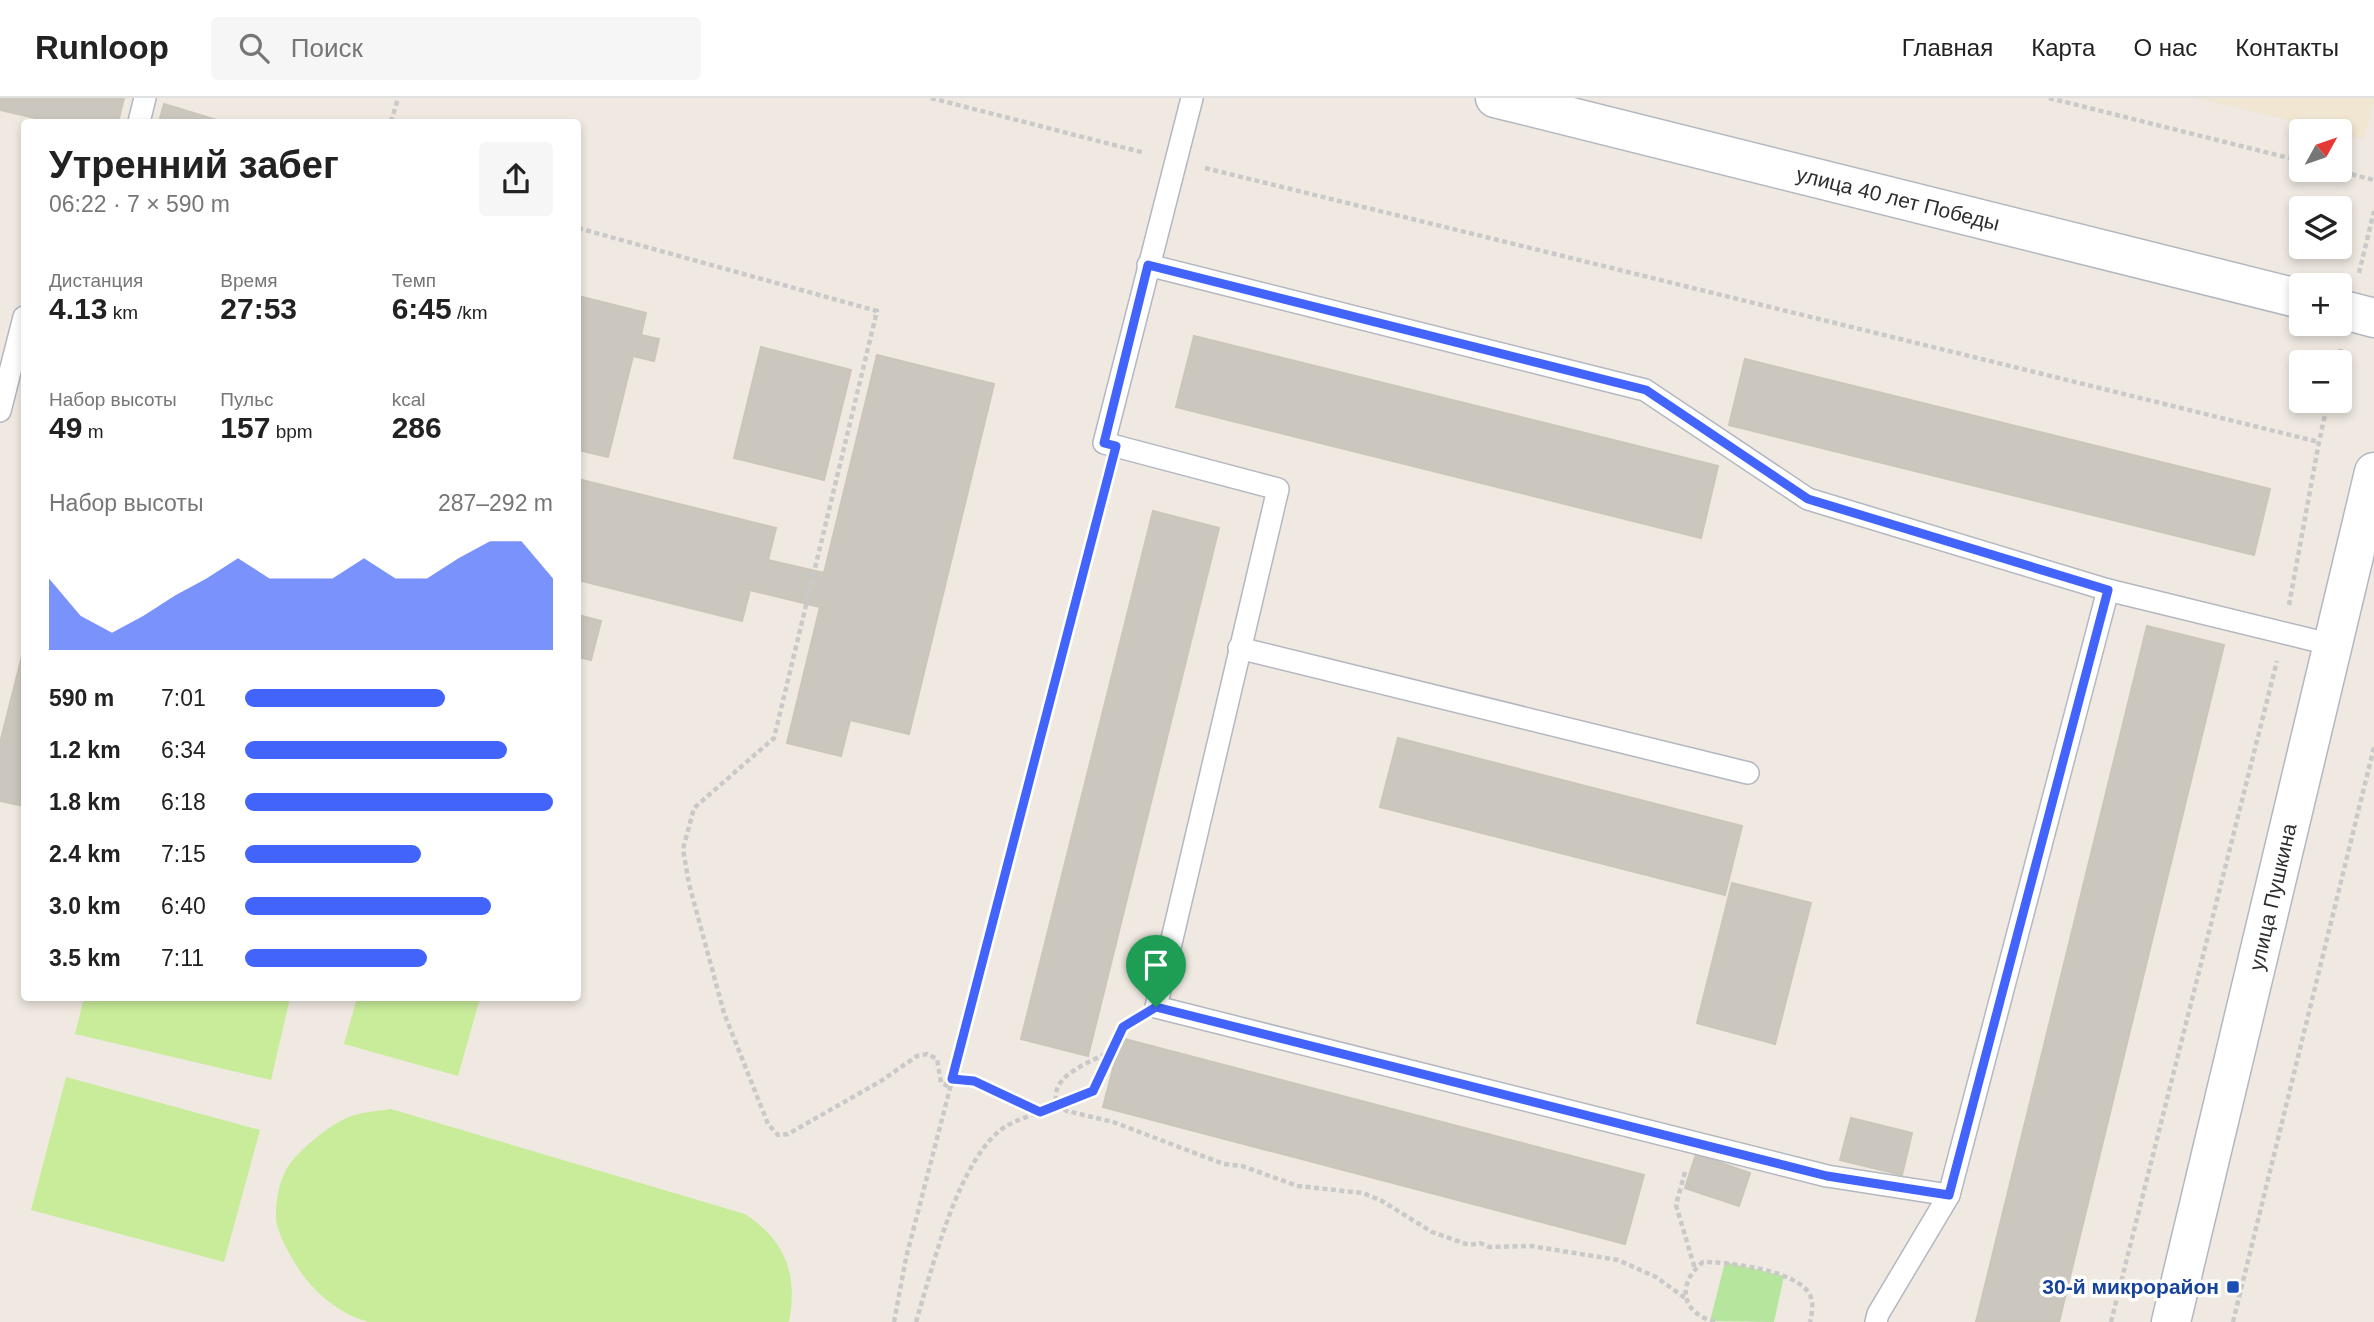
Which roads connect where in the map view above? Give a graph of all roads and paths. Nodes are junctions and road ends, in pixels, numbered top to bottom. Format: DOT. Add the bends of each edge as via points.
graph roads {
  1 [pos="145,98"];
  2 [pos="398,98"];
  3 [pos="931,98"];
  4 [pos="1192,98"];
  5 [pos="1494,98"];
  6 [pos="2049,98"];
  7 [pos="140,119"];
  8 [pos="392,119"];
  9 [pos="2289,158"];
  10 [pos="1175,161"];
  11 [pos="2352,174"];
  12 [pos="2374,180"];
  13 [pos="581,229"];
  14 [pos="1148,265"];
  15 [pos="2289,296"];
  16 [pos="2352,312"];
  17 [pos="2374,318"];
  18 [pos="21,329"];
  19 [pos="0,411"];
  20 [pos="2325,413"];
  21 [pos="2319,442"];
  22 [pos="1116,446"];
  23 [pos="2374,472"];
  24 [pos="2108,590"];
  25 [pos="2284,633"];
  26 [pos="2333,645"];
  27 [pos="1239,648"];
  28 [pos="2374,747"];
  29 [pos="1748,774"];
  30 [pos="1156,1007"];
  31 [pos="1113,1051"];
  32 [pos="952,1079"];
  33 [pos="950,1087"];
  34 [pos="1057,1105"];
  35 [pos="1040,1112"];
  36 [pos="1689,1141"];
  37 [pos="1949,1195"];
  38 [pos="1695,1269"];
  39 [pos="1685,1298"];
  40 [pos="894,1322"];
  41 [pos="916,1322"];
  42 [pos="1715,1322"];
  43 [pos="1810,1322"];
  44 [pos="1876,1322"];
  45 [pos="2111,1322"];
  46 [pos="2171,1322"];
  47 [pos="2233,1322"];
  1 -- 7 [label="lane"];
  2 -- 8 [label="path"];
  3 -- 10 [label="path"];
  4 -- 10 [label="lane"];
  5 -- 15 [label="street, улица 40 лет Победы"];
  6 -- 9 [label="path"];
  10 -- 14 [label="lane"];
  10 -- 21 [label="path"];
  11 -- 12 [label="path"];
  13 -- 33 [label="path" via="877,311 774,738 694,808 683,849 724,1013 768,1124 778,1135 788,1135 917,1056 937,1059 941,1083"];
  14 -- 22 [label="lane" via="1104,443"];
  14 -- 24 [label="lane" via="1646,390 1808,499"];
  16 -- 17 [label="street"];
  18 -- 19 [label="lane"];
  20 -- 21 [label="path"];
  21 -- 25 [label="path"];
  22 -- 27 [label="lane" via="1278,489"];
  22 -- 32 [label="path"];
  23 -- 26 [label="street, улица Пушкина"];
  24 -- 25 [label="lane"];
  24 -- 37 [label="lane"];
  25 -- 26 [label="lane"];
  25 -- 45 [label="path"];
  26 -- 46 [label="street, улица Пушкина"];
  27 -- 29 [label="lane"];
  27 -- 30 [label="lane"];
  28 -- 47 [label="path"];
  30 -- 31 [label="path" via="1123,1027"];
  30 -- 36 [label="lane"];
  31 -- 34 [label="path" via="1093,1091"];
  31 -- 34 [label="path" via="1062,1079 1055,1087"];
  32 -- 33 [label="path"];
  32 -- 35 [label="path" via="974,1081"];
  33 -- 40 [label="path"];
  34 -- 35 [label="path"];
  34 -- 39 [label="path" via="1298,1186 1363,1193 1432,1232 1469,1245 1531,1246 1618,1260 1656,1277"];
  35 -- 41 [label="path" via="1001,1130 975,1161 953,1201"];
  36 -- 37 [label="lane" via="1827,1176"];
  36 -- 38 [label="path" via="1676,1205"];
  37 -- 44 [label="lane"];
  38 -- 39 [label="path"];
  38 -- 43 [label="path" via="1703,1262 1725,1262 1784,1276 1810,1295"];
  39 -- 42 [label="path" via="1698,1315"];
}
